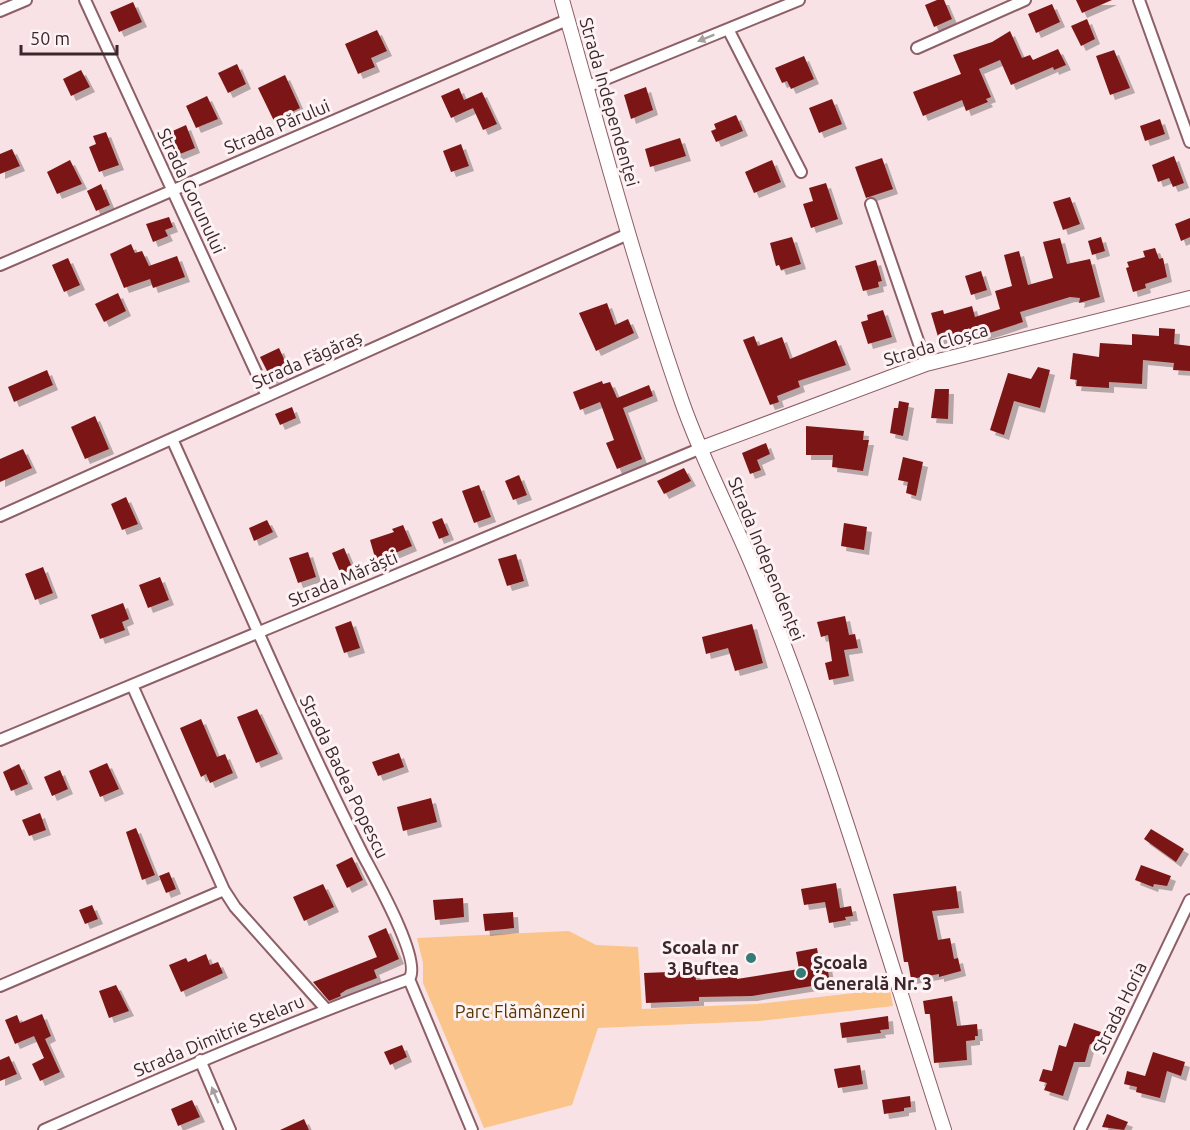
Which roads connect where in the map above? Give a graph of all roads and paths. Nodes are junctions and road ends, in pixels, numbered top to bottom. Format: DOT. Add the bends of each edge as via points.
graph roads {
  1 [pos="26,0"];
  2 [pos="85,0"];
  3 [pos="562,0"];
  4 [pos="799,0"];
  5 [pos="1025,0"];
  6 [pos="1139,0"];
  7 [pos="0,11"];
  8 [pos="567,20"];
  9 [pos="728,29"];
  10 [pos="917,48"];
  11 [pos="586,87"];
  12 [pos="1190,142"];
  13 [pos="801,172"];
  14 [pos="172,190"];
  15 [pos="871,204"];
  16 [pos="628,234"];
  17 [pos="0,265"];
  18 [pos="1190,298"];
  19 [pos="926,364"];
  20 [pos="267,396"];
  21 [pos="172,439"];
  22 [pos="699,449"];
  23 [pos="0,516"];
  24 [pos="259,632"];
  25 [pos="132,685"];
  26 [pos="0,740"];
  27 [pos="224,890"];
  28 [pos="1190,900"];
  29 [pos="409,979"];
  30 [pos="0,986"];
  31 [pos="326,1009"];
  32 [pos="200,1060"];
  33 [pos="44,1130"];
  34 [pos="230,1130"];
  35 [pos="472,1130"];
  36 [pos="944,1130"];
  37 [pos="1080,1130"];
  1 -- 7 [label="street"];
  2 -- 14 [label="street, Strada Gorunului"];
  3 -- 8 [label="street, Strada Independenței"];
  4 -- 9 [label="street"];
  5 -- 10 [label="street"];
  6 -- 12 [label="street"];
  8 -- 11 [label="street, Strada Independenței"];
  8 -- 14 [label="street, Strada Părului"];
  9 -- 11 [label="street, one-way"];
  9 -- 13 [label="street"];
  11 -- 16 [label="street, Strada Independenței"];
  14 -- 17 [label="street, Strada Părului"];
  14 -- 20 [label="street, Strada Gorunului"];
  15 -- 19 [label="street"];
  16 -- 20 [label="street, Strada Făgăraș"];
  16 -- 22 [label="street, Strada Independenței"];
  18 -- 19 [label="street, Strada Cloșca"];
  19 -- 22 [label="street, Strada Cloșca"];
  20 -- 21 [label="street, Strada Făgăraș"];
  21 -- 23 [label="street, Strada Făgăraș"];
  21 -- 24 [label="street, Strada Badea Popescu"];
  22 -- 24 [label="street, Strada Mărăști"];
  22 -- 36 [label="street, Strada Independenței" via="764,595 883,934"];
  24 -- 25 [label="street, Strada Mărăști"];
  24 -- 29 [label="street, Strada Badea Popescu" via="331,792 404,939 414,966"];
  25 -- 26 [label="street, Strada Mărăști"];
  25 -- 27 [label="street"];
  27 -- 30 [label="street"];
  27 -- 31 [label="street"];
  28 -- 37 [label="street, Strada Horia"];
  29 -- 31 [label="street, Strada Dimitrie Stelaru"];
  29 -- 35 [label="street, Strada Badea Popescu"];
  31 -- 32 [label="street, Strada Dimitrie Stelaru"];
  32 -- 33 [label="street, Strada Dimitrie Stelaru"];
  34 -- 32 [label="street, one-way"];
}
